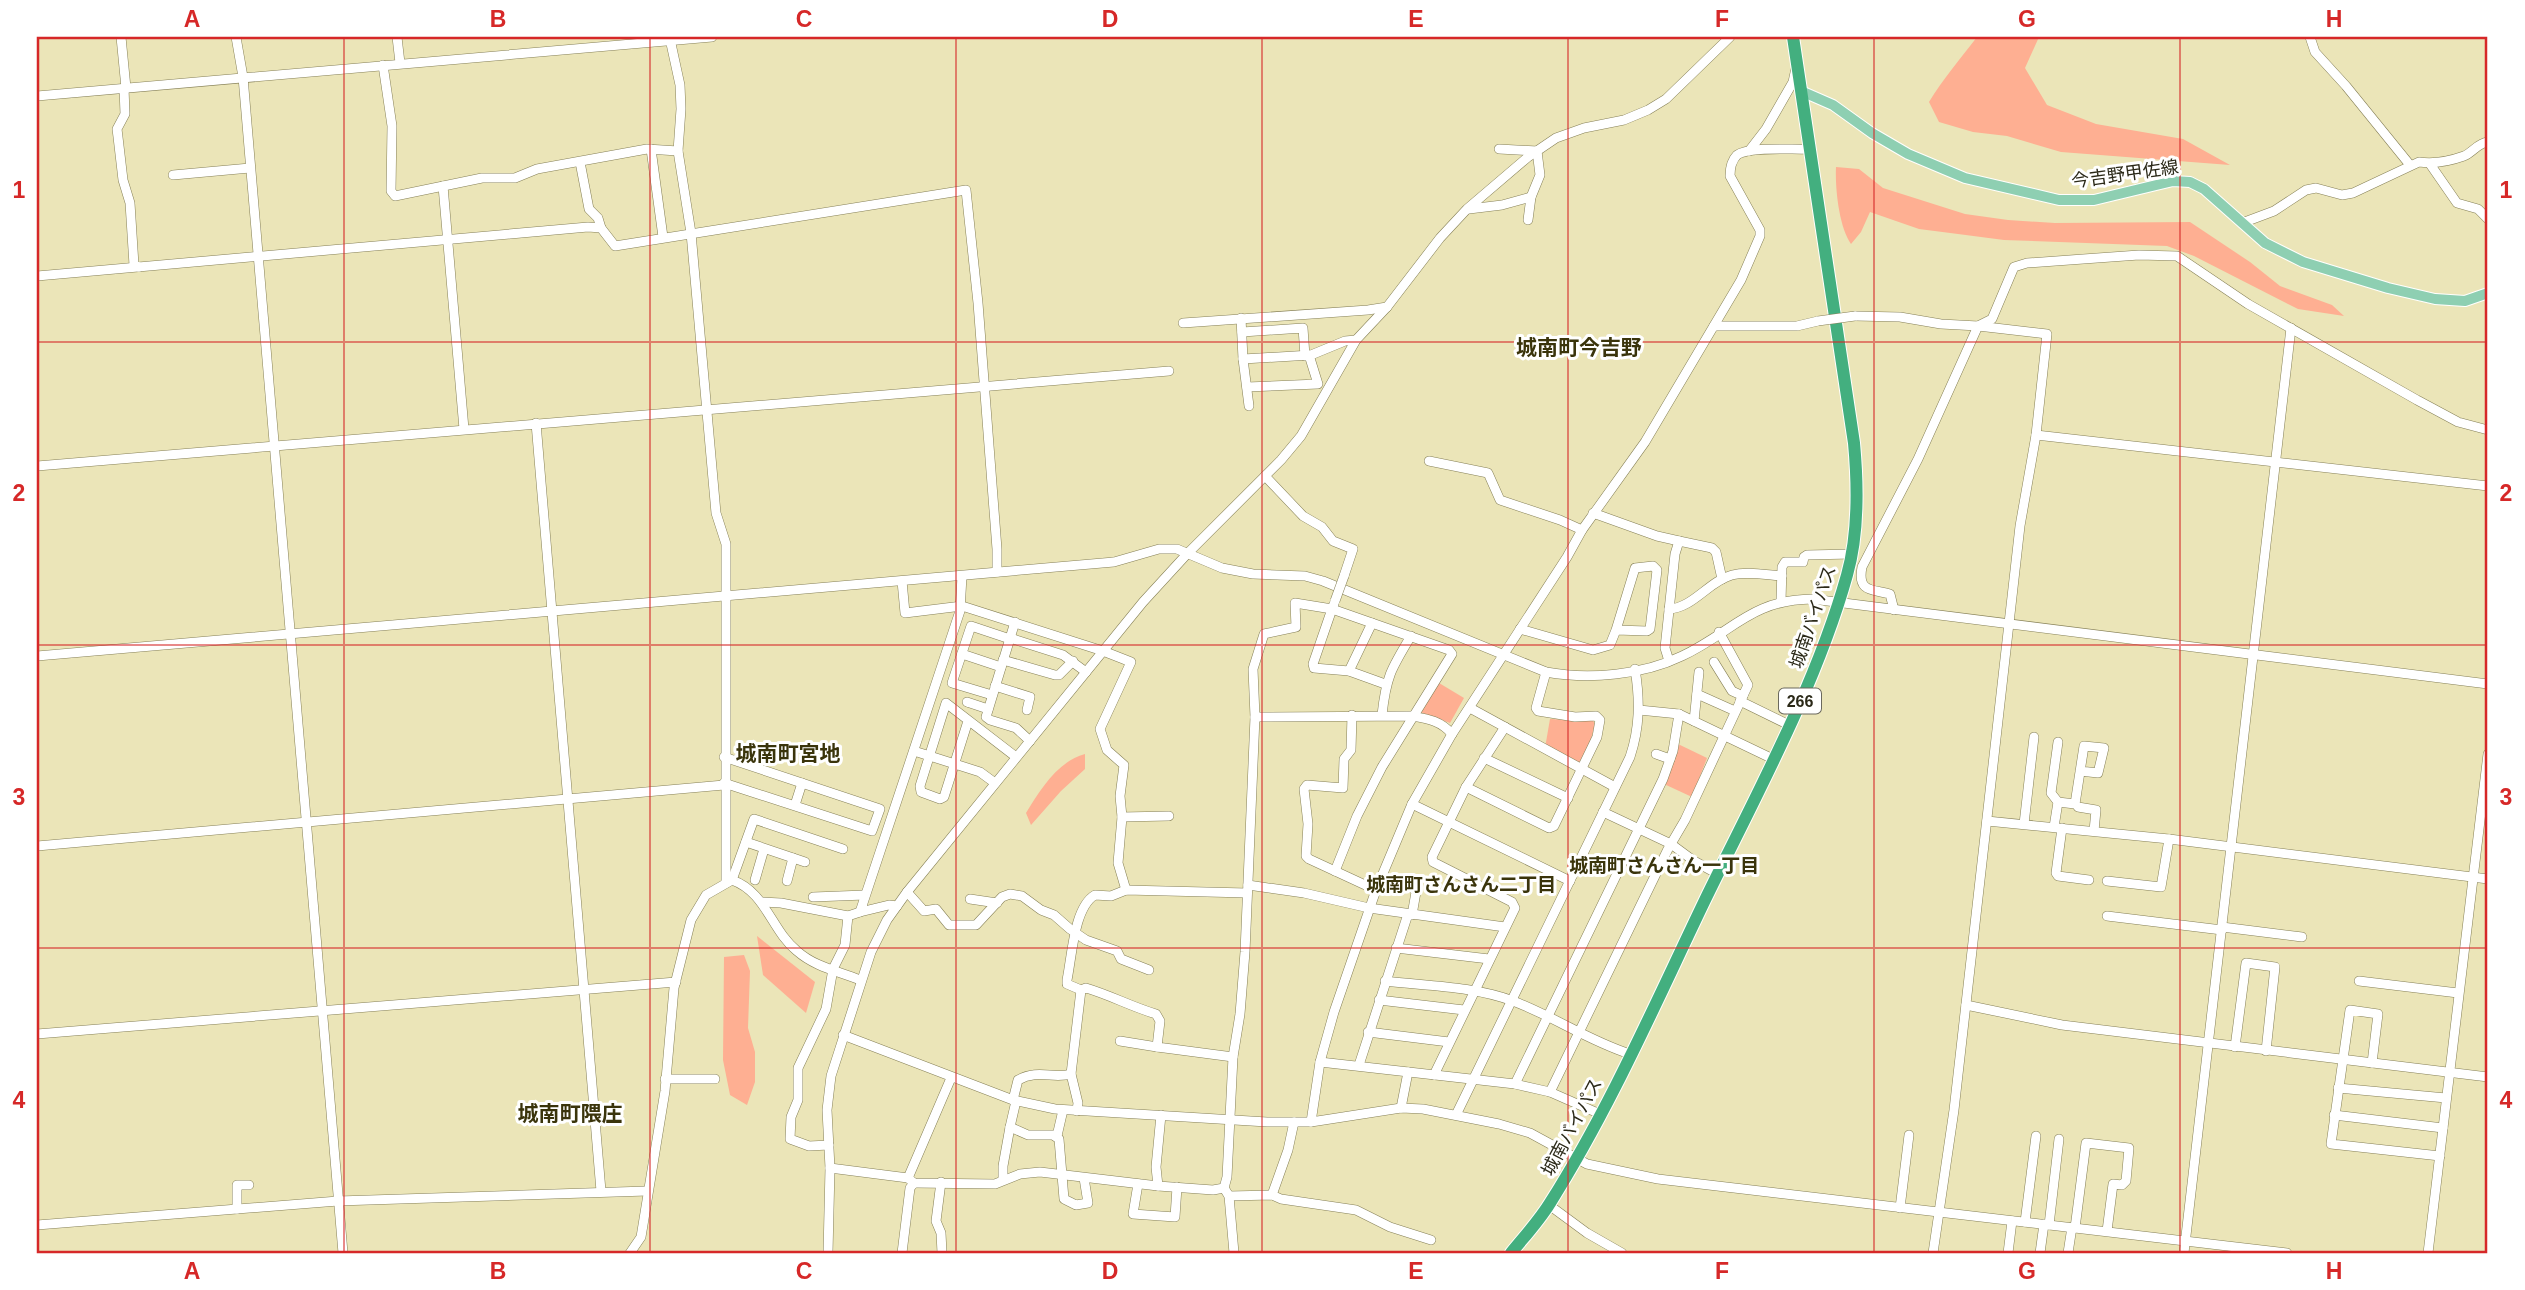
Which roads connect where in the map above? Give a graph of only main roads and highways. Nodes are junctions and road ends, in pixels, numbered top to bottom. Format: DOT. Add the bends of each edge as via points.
graph roads {
  1 [pos="1793,37"];
  2 [pos="1801,91"];
  3 [pos="2488,293"];
  4 [pos="1511,1253"];
  1 -- 2 [label="highway, 266"];
  2 -- 3 [label="main road, 今吉野甲佐線" via="1833,105 1908,154 1965,178 2076,201 2182,180 2204,189 2278,251 2322,269 2455,302"];
  2 -- 4 [label="highway, 城南バイパス / 266" via="1854,443 1852,554 1821,654 1718,874 1577,1158 1549,1205"];
}
